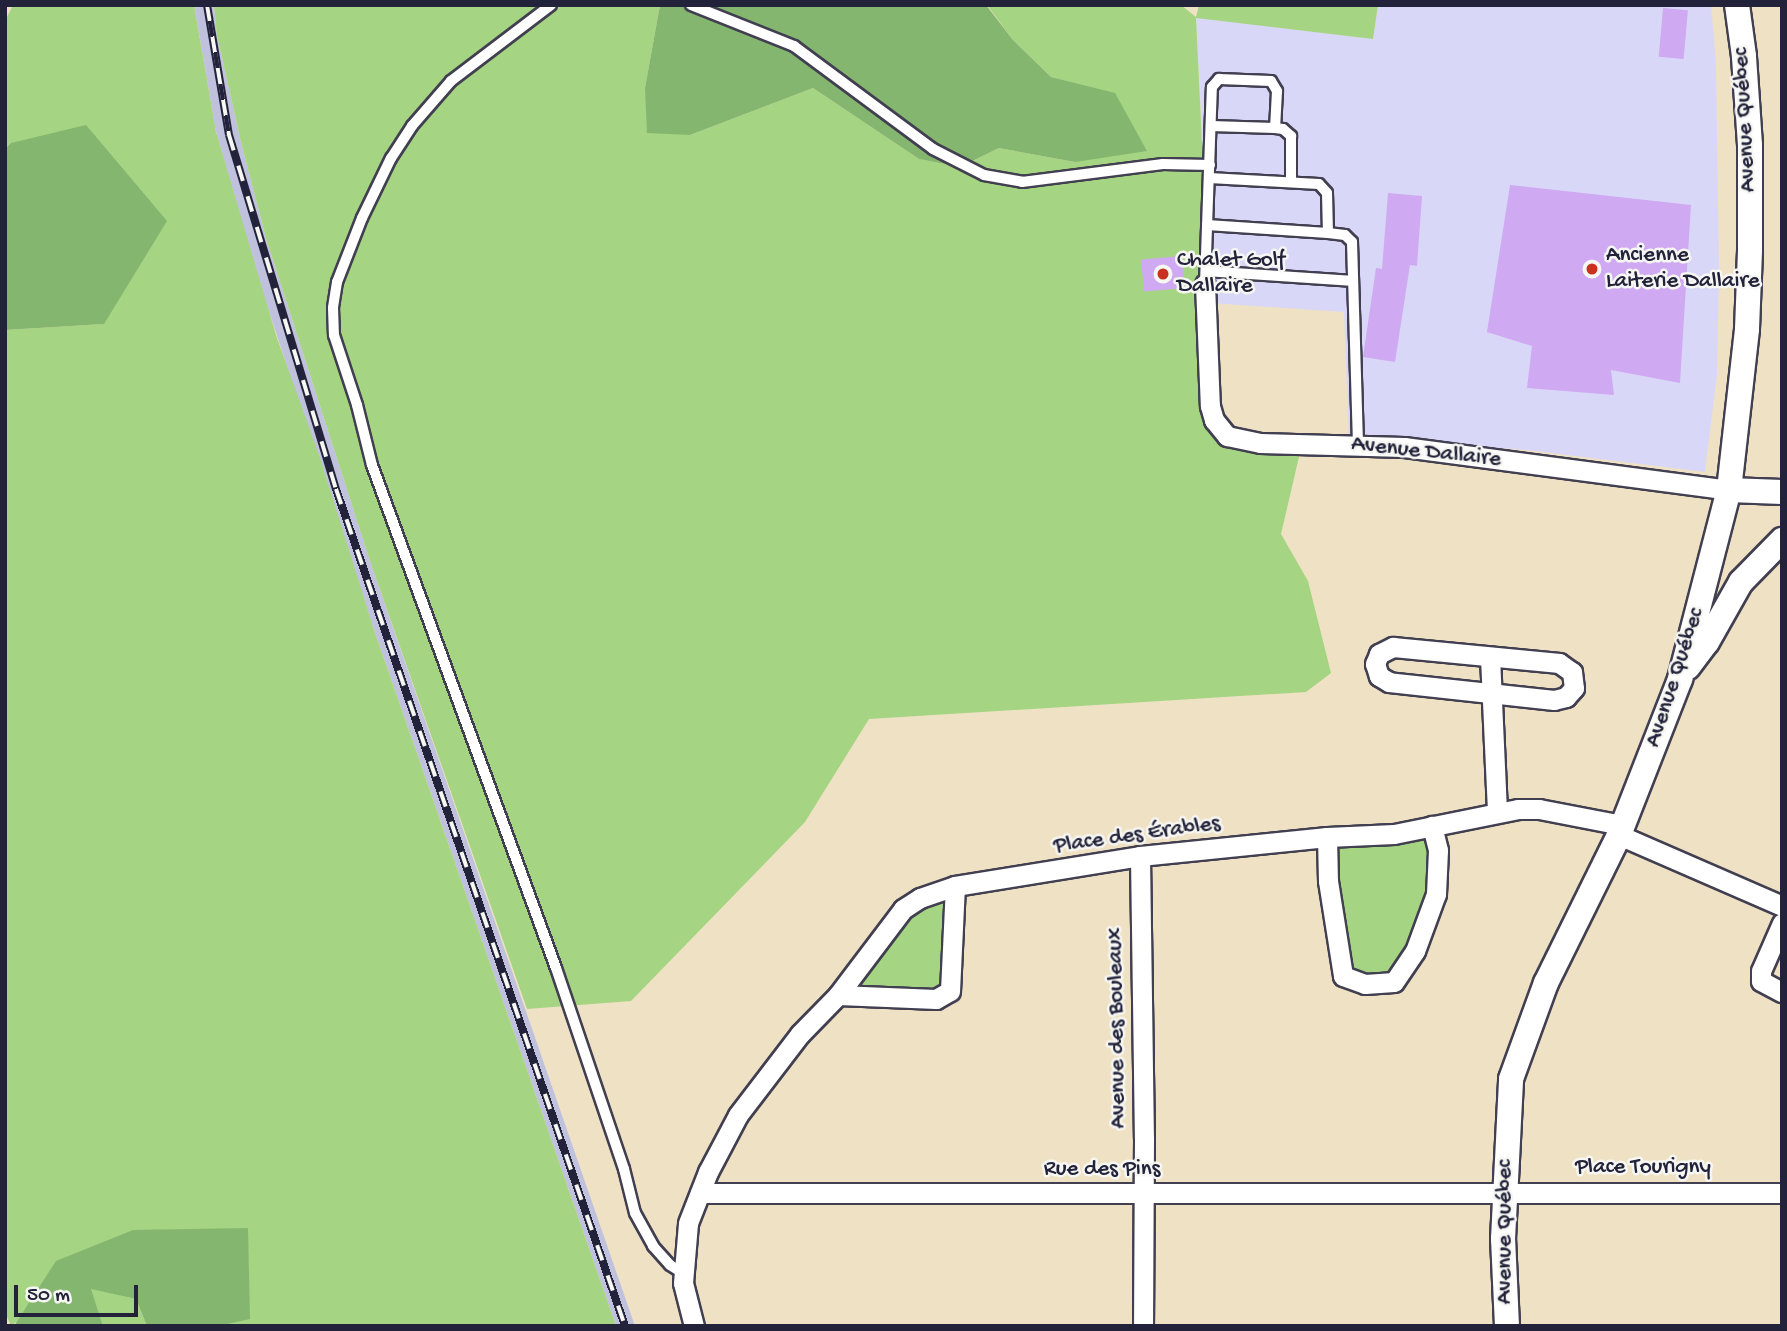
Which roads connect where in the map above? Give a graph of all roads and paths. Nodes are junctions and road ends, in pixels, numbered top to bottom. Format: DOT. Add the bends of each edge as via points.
graph roads {
  1 [pos="551,5"];
  2 [pos="691,5"];
  3 [pos="1737,5"];
  4 [pos="1211,126"];
  5 [pos="1275,128"];
  6 [pos="1210,165"];
  7 [pos="1209,178"];
  8 [pos="1291,182"];
  9 [pos="1207,225"];
  10 [pos="1328,233"];
  11 [pos="1205,278"];
  12 [pos="1353,281"];
  13 [pos="1358,445"];
  14 [pos="1729,490"];
  15 [pos="1782,492"];
  16 [pos="1782,540"];
  17 [pos="1490,657"];
  18 [pos="1679,679"];
  19 [pos="1491,695"];
  20 [pos="1497,811"];
  21 [pos="1432,826"];
  22 [pos="1620,830"];
  23 [pos="1326,837"];
  24 [pos="1140,856"];
  25 [pos="955,886"];
  26 [pos="1782,906"];
  27 [pos="1782,923"];
  28 [pos="1782,992"];
  29 [pos="838,995"];
  30 [pos="701,1193"];
  31 [pos="1143,1194"];
  32 [pos="1782,1194"];
  33 [pos="1504,1195"];
  34 [pos="683,1273"];
  35 [pos="694,1326"];
  36 [pos="1143,1326"];
  37 [pos="1507,1326"];
  1 -- 34 [label="lane" via="451,81 405,137 362,218 337,282 334,335 372,465 556,968 635,1213 653,1246"];
  2 -- 6 [label="lane" via="794,46 933,149 985,175 1022,181 1163,164"];
  3 -- 14 [label="street, Avenue Québec" via="1750,145 1750,250 1747,329"];
  4 -- 5 [label="lane"];
  4 -- 5 [label="lane" via="1212,87 1219,79 1271,81 1278,91"];
  4 -- 6 [label="lane"];
  5 -- 8 [label="lane" via="1291,136"];
  6 -- 7 [label="lane"];
  7 -- 8 [label="lane"];
  7 -- 9 [label="lane"];
  8 -- 10 [label="lane" via="1319,184 1327,193"];
  9 -- 10 [label="lane"];
  9 -- 11 [label="lane"];
  10 -- 12 [label="lane" via="1345,235 1352,242"];
  11 -- 12 [label="lane"];
  11 -- 13 [label="street, Avenue Dallaire" via="1210,406 1227,436 1250,442"];
  12 -- 13 [label="lane"];
  13 -- 14 [label="street, Avenue Dallaire" via="1404,447"];
  14 -- 15 [label="street, Avenue Dallaire"];
  14 -- 18 [label="street, Avenue Québec"];
  16 -- 18 [label="street" via="1741,582 1707,642"];
  17 -- 19 [label="street"];
  17 -- 19 [label="street" via="1559,663 1572,672 1575,682 1570,693 1560,699"];
  17 -- 19 [label="street" via="1393,647 1379,654 1375,664 1379,676 1389,682"];
  18 -- 22 [label="street, Avenue Québec"];
  19 -- 20 [label="street"];
  20 -- 21 [label="street, Place des Érables"];
  20 -- 22 [label="street, Place des Érables" via="1539,809"];
  21 -- 23 [label="street, Place des Érables" via="1394,834"];
  21 -- 23 [label="street" via="1438,850 1436,894 1415,951 1394,982 1365,984 1343,976"];
  22 -- 26 [label="street"];
  22 -- 33 [label="street, Avenue Québec" via="1546,983 1511,1079"];
  23 -- 24 [label="street, Place des Érables"];
  24 -- 25 [label="street, Place des Érables"];
  24 -- 31 [label="street, Avenue des Bouleaux"];
  25 -- 29 [label="street, Place des Érables" via="934,891 904,909"];
  25 -- 29 [label="street" via="950,991 936,999"];
  27 -- 28 [label="street" via="1761,971 1761,982"];
  29 -- 30 [label="street, Place des Érables" via="800,1034 738,1115"];
  30 -- 31 [label="street, Rue des Pins"];
  30 -- 34 [label="street, Place des Érables" via="688,1223"];
  31 -- 33 [label="street, Rue des Pins"];
  31 -- 36 [label="street, Avenue des Bouleaux"];
  32 -- 33 [label="street, Place Tourigny"];
  33 -- 37 [label="street, Avenue Québec"];
  34 -- 35 [label="street, Place des Érables"];
}
